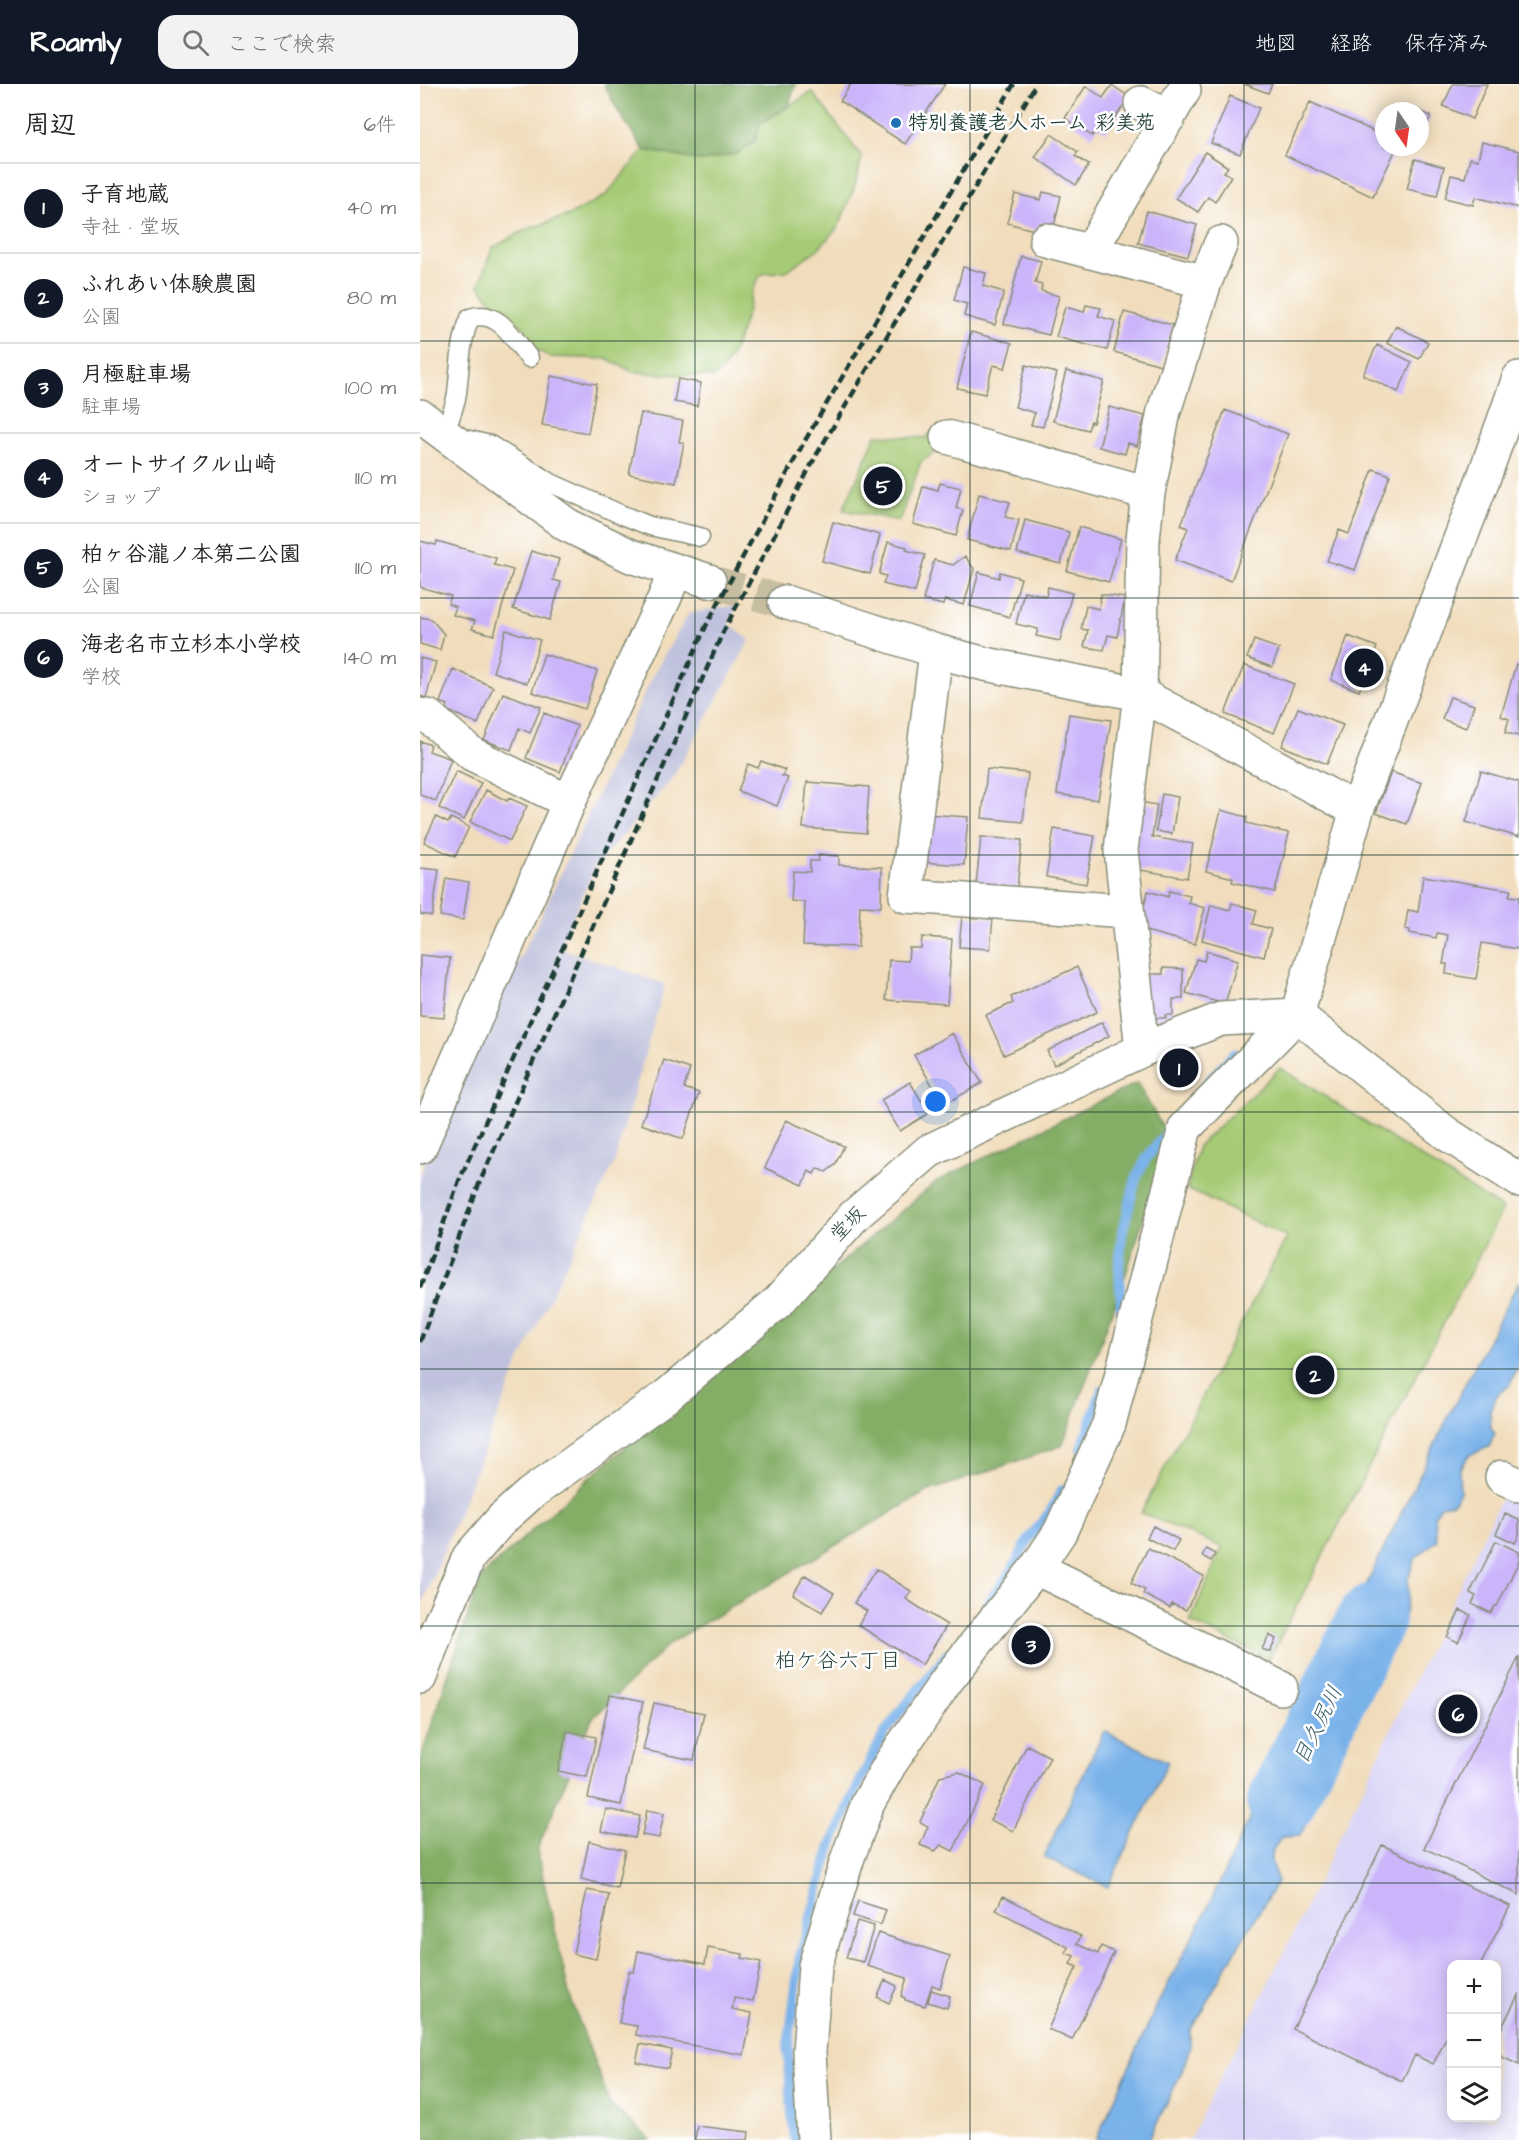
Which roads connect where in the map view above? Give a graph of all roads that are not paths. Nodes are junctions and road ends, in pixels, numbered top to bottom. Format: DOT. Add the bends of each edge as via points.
graph roads {
  1 [pos="1165,103"];
  2 [pos="1046,240"];
  3 [pos="1221,243"];
  4 [pos="1090,252"];
  5 [pos="1205,282"];
  6 [pos="529,358"];
  7 [pos="1519,378"];
  8 [pos="432,425"];
  9 [pos="947,437"];
  10 [pos="1148,492"];
  11 [pos="700,537"];
  12 [pos="675,571"];
  13 [pos="710,581"];
  14 [pos="785,602"];
  15 [pos="936,651"];
  16 [pos="1140,694"];
  17 [pos="420,715"];
  18 [pos="569,802"];
  19 [pos="1357,810"];
  20 [pos="1127,910"];
  21 [pos="1297,1015"];
  22 [pos="1142,1050"];
  23 [pos="420,1148"];
  24 [pos="1519,1180"];
  25 [pos="1036,1568"];
  26 [pos="420,1677"];
  27 [pos="1281,1689"];
  28 [pos="814,2140"];
  1 -- 4 [label="street"];
  2 -- 4 [label="street"];
  3 -- 5 [label="street"];
  4 -- 5 [label="street"];
  5 -- 10 [label="street" via="1164,411"];
  6 -- 8 [label="lane" via="495,318 481,314 470,318 459,361 457,395"];
  7 -- 19 [label="street"];
  8 -- 11 [label="lane" via="490,445 551,483 620,514 650,526"];
  8 -- 12 [label="street" via="567,525 631,556"];
  9 -- 10 [label="street"];
  10 -- 16 [label="street" via="1143,539"];
  12 -- 13 [label="street"];
  12 -- 18 [label="street"];
  14 -- 15 [label="street"];
  15 -- 16 [label="street"];
  15 -- 20 [label="street" via="906,896"];
  16 -- 19 [label="street"];
  16 -- 20 [label="street" via="1121,850"];
  17 -- 18 [label="street" via="428,716 472,754"];
  18 -- 23 [label="street"];
  19 -- 21 [label="street"];
  20 -- 22 [label="street"];
  21 -- 22 [label="street, 堂坂" via="1221,1019"];
  21 -- 24 [label="street" via="1447,1134"];
  21 -- 25 [label="street" via="1185,1128 1109,1424 1060,1532"];
  22 -- 26 [label="street, 堂坂" via="929,1151 854,1216 779,1301 665,1397 530,1494 469,1557"];
  25 -- 27 [label="street"];
  25 -- 28 [label="street" via="947,1680 868,1803 815,1966 809,2052"];
}
